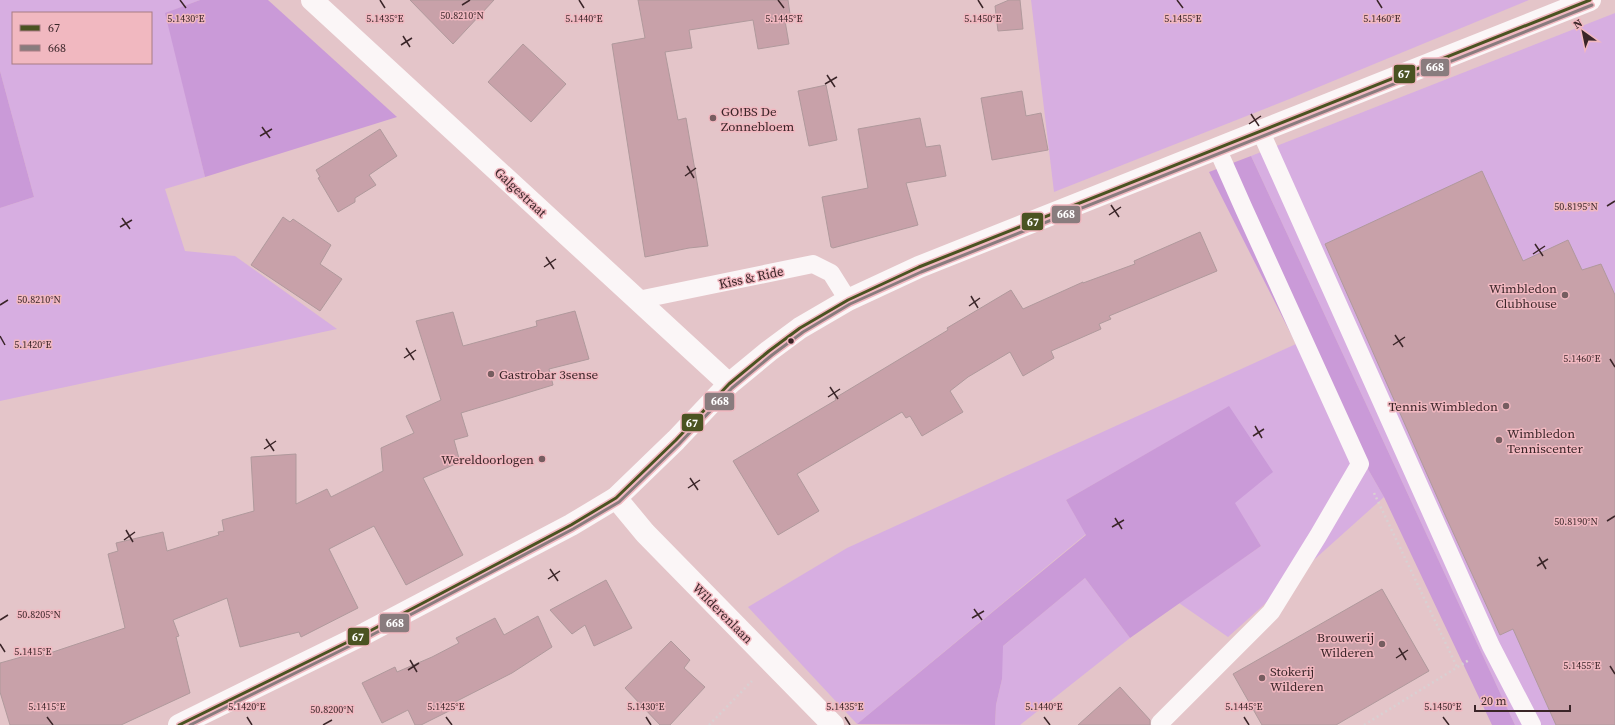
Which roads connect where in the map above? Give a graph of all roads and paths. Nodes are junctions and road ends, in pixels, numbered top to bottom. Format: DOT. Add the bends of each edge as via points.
graph roads {
  1 [pos="312,0"];
  2 [pos="1590,0"];
  3 [pos="1260,130"];
  4 [pos="1217,148"];
  5 [pos="638,300"];
  6 [pos="848,300"];
  7 [pos="729,384"];
  8 [pos="1360,464"];
  9 [pos="616,498"];
  10 [pos="1491,646"];
  11 [pos="772,662"];
  12 [pos="1457,667"];
  13 [pos="1160,723"];
  14 [pos="179,725"];
  15 [pos="709,725"];
  16 [pos="833,725"];
  17 [pos="1364,725"];
  18 [pos="1532,725"];
  1 -- 5 [label="street, Galgestraat"];
  2 -- 3 [label="street"];
  3 -- 4 [label="street"];
  3 -- 10 [label="lane"];
  4 -- 6 [label="street" via="919,267"];
  4 -- 8 [label="lane"];
  5 -- 6 [label="lane, Kiss & Ride" via="813,264 831,273"];
  5 -- 7 [label="street, Galgestraat"];
  6 -- 7 [label="street" via="800,328"];
  7 -- 9 [label="street"];
  8 -- 12 [label="path"];
  8 -- 13 [label="lane" via="1271,612"];
  9 -- 11 [label="street, Wilderenlaan" via="645,533"];
  9 -- 14 [label="street" via="571,525 373,630"];
  10 -- 12 [label="path"];
  10 -- 18 [label="lane"];
  11 -- 15 [label="path"];
  11 -- 16 [label="street, Wilderenlaan"];
  12 -- 17 [label="path"];
}
